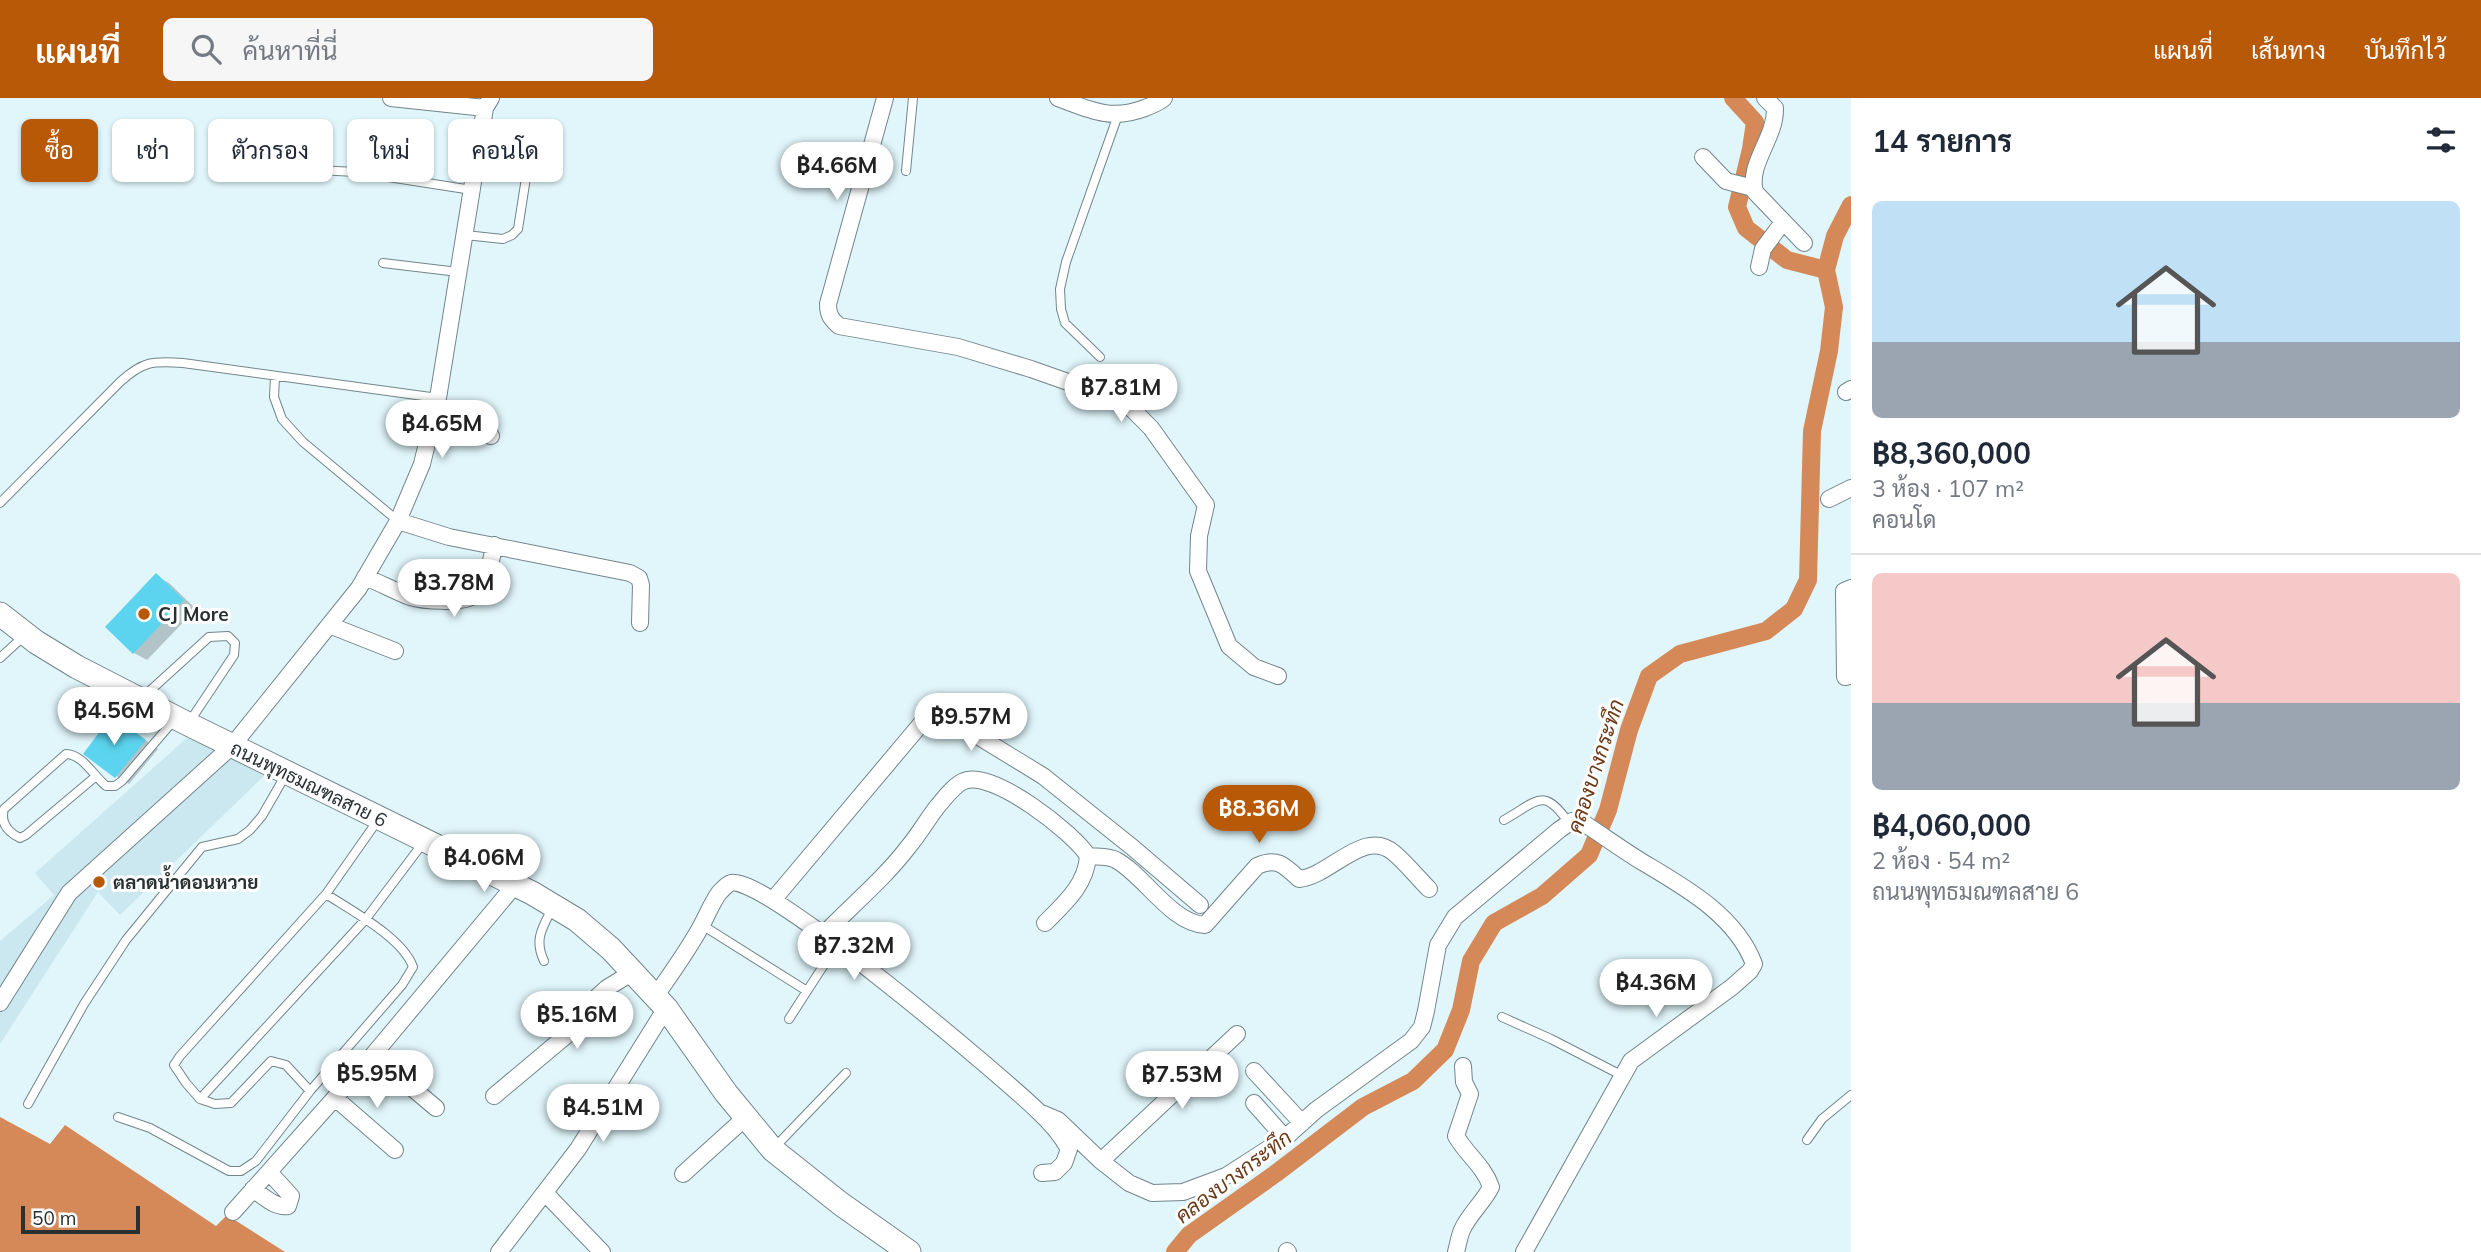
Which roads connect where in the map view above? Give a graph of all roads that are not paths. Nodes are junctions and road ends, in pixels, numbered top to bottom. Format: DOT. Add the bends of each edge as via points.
graph roads {
  1 [pos="391,98"];
  2 [pos="885,98"];
  3 [pos="913,98"];
  4 [pos="1058,98"];
  5 [pos="1164,98"];
  6 [pos="1765,98"];
  7 [pos="488,103"];
  8 [pos="1118,115"];
  9 [pos="1703,157"];
  10 [pos="333,171"];
  11 [pos="906,171"];
  12 [pos="473,182"];
  13 [pos="526,182"];
  14 [pos="1744,186"];
  15 [pos="472,190"];
  16 [pos="1779,226"];
  17 [pos="464,235"];
  18 [pos="1804,243"];
  19 [pos="383,263"];
  20 [pos="1759,267"];
  21 [pos="458,272"];
  22 [pos="1100,357"];
  23 [pos="275,377"];
  24 [pos="438,398"];
  25 [pos="433,420"];
  26 [pos="491,436"];
  27 [pos="1851,488"];
  28 [pos="1829,499"];
  29 [pos="0,503"];
  30 [pos="398,521"];
  31 [pos="494,545"];
  32 [pos="365,577"];
  33 [pos="1851,588"];
  34 [pos="0,614"];
  35 [pos="640,622"];
  36 [pos="329,625"];
  37 [pos="27,634"];
  38 [pos="395,652"];
  39 [pos="0,658"];
  40 [pos="1278,676"];
  41 [pos="1851,676"];
  42 [pos="139,700"];
  43 [pos="182,721"];
  44 [pos="232,746"];
  45 [pos="287,773"];
  46 [pos="95,777"];
  47 [pos="379,818"];
  48 [pos="1504,820"];
  49 [pos="1577,824"];
  50 [pos="424,841"];
  51 [pos="1088,856"];
  52 [pos="515,885"];
  53 [pos="1429,889"];
  54 [pos="326,894"];
  55 [pos="773,900"];
  56 [pos="1200,905"];
  57 [pos="553,906"];
  58 [pos="365,920"];
  59 [pos="1045,923"];
  60 [pos="702,925"];
  61 [pos="823,935"];
  62 [pos="829,957"];
  63 [pos="544,961"];
  64 [pos="633,972"];
  65 [pos="807,991"];
  66 [pos="661,1002"];
  67 [pos="0,1003"];
  68 [pos="1502,1017"];
  69 [pos="789,1019"];
  70 [pos="1237,1034"];
  71 [pos="373,1055"];
  72 [pos="1463,1066"];
  73 [pos="1254,1071"];
  74 [pos="846,1073"];
  75 [pos="1623,1076"];
  76 [pos="310,1091"];
  77 [pos="494,1096"];
  78 [pos="1851,1096"];
  79 [pos="200,1098"];
  80 [pos="335,1098"];
  81 [pos="1254,1103"];
  82 [pos="28,1104"];
  83 [pos="436,1108"];
  84 [pos="1039,1112"];
  85 [pos="118,1117"];
  86 [pos="745,1118"];
  87 [pos="1302,1123"];
  88 [pos="1285,1138"];
  89 [pos="1807,1140"];
  90 [pos="395,1150"];
  91 [pos="773,1150"];
  92 [pos="1101,1161"];
  93 [pos="269,1172"];
  94 [pos="1042,1173"];
  95 [pos="683,1174"];
  96 [pos="253,1189"];
  97 [pos="546,1194"];
  98 [pos="233,1212"];
  99 [pos="892,1247"];
  100 [pos="499,1252"];
  101 [pos="602,1252"];
  102 [pos="1456,1252"];
  103 [pos="1524,1252"];
  1 -- 7 [label="street"];
  2 -- 40 [label="street" via="828,304 832,319 839,326 958,347 1019,365 1103,393 1133,410 1167,448 1206,505 1198,571 1229,646 1254,667"];
  3 -- 11 [label="lane"];
  4 -- 8 [label="street"];
  5 -- 8 [label="street"];
  6 -- 14 [label="street" via="1776,108 1776,120 1752,181"];
  8 -- 22 [label="lane" via="1060,289 1065,323"];
  9 -- 14 [label="street" via="1717,174"];
  10 -- 15 [label="lane"];
  12 -- 15 [label="street"];
  13 -- 17 [label="lane" via="518,229 512,235 503,239"];
  14 -- 16 [label="street" via="1755,192"];
  15 -- 17 [label="street"];
  16 -- 18 [label="street"];
  16 -- 20 [label="street" via="1763,249"];
  17 -- 21 [label="street"];
  19 -- 21 [label="lane"];
  21 -- 24 [label="street"];
  23 -- 24 [label="lane"];
  23 -- 29 [label="lane" via="183,363 143,365 120,382"];
  23 -- 30 [label="lane" via="274,397 282,419"];
  24 -- 25 [label="street"];
  25 -- 26 [label="street"];
  25 -- 30 [label="street" via="422,464"];
  27 -- 28 [label="street"];
  30 -- 31 [label="street"];
  30 -- 32 [label="street"];
  31 -- 32 [label="street" via="490,569 472,598 412,598"];
  31 -- 35 [label="street" via="630,573 639,578 641,586"];
  32 -- 36 [label="street"];
  33 -- 41 [label="street" via="1844,591 1845,677"];
  34 -- 37 [label="main road, ถนนพุทธมณฑลสาย 6"];
  36 -- 38 [label="street"];
  36 -- 44 [label="street"];
  37 -- 39 [label="lane"];
  37 -- 42 [label="main road, ถนนพุทธมณฑลสาย 6"];
  42 -- 43 [label="main road, ถนนพุทธมณฑลสาย 6"];
  42 -- 43 [label="lane" via="209,637 228,636 235,643 234,655"];
  43 -- 44 [label="main road, ถนนพุทธมณฑลสาย 6"];
  43 -- 46 [label="lane" via="122,782 106,786"];
  44 -- 45 [label="main road, ถนนพุทธมณฑลสาย 6"];
  44 -- 67 [label="street" via="69,893"];
  45 -- 47 [label="main road, ถนนพุทธมณฑลสาย 6"];
  45 -- 82 [label="lane" via="250,830 238,839 202,847 126,940"];
  46 -- 46 [label="lane" via="20,838 1,822 4,809 66,754 80,759"];
  47 -- 50 [label="main road, ถนนพุทธมณฑลสาย 6"];
  47 -- 54 [label="lane"];
  48 -- 49 [label="lane" via="1549,799"];
  49 -- 75 [label="street" via="1694,894 1738,935 1754,964 1731,987 1631,1061"];
  49 -- 87 [label="street" via="1455,917 1438,945 1422,1027 1411,1041"];
  50 -- 52 [label="main road, ถนนพุทธมณฑลสาย 6"];
  50 -- 58 [label="lane"];
  51 -- 53 [label="street" via="1115,859 1196,925 1205,925 1257,866 1269,861 1283,865 1299,879 1311,878 1364,845 1377,844 1392,851"];
  51 -- 59 [label="street" via="1076,890"];
  51 -- 61 [label="street" via="1070,835 1002,786 964,781 909,847"];
  52 -- 57 [label="main road, ถนนพุทธมณฑลสาย 6"];
  52 -- 71 [label="street"];
  54 -- 58 [label="lane"];
  54 -- 79 [label="lane" via="174,1065"];
  55 -- 56 [label="street" via="926,718 936,713 1043,776"];
  55 -- 60 [label="street" via="741,882 729,883"];
  55 -- 61 [label="street"];
  57 -- 63 [label="lane" via="541,929 539,950"];
  57 -- 64 [label="main road, ถนนพุทธมณฑลสาย 6" via="577,920"];
  58 -- 76 [label="lane" via="399,946 413,967"];
  58 -- 79 [label="lane"];
  60 -- 65 [label="lane"];
  60 -- 66 [label="street"];
  61 -- 84 [label="street" via="930,1017"];
  62 -- 65 [label="lane"];
  64 -- 66 [label="main road, ถนนพุทธมณฑลสาย 6"];
  64 -- 77 [label="street" via="599,995 568,1034"];
  65 -- 69 [label="lane"];
  66 -- 86 [label="main road, ถนนพุทธมณฑลสาย 6"];
  66 -- 97 [label="street" via="578,1150"];
  68 -- 75 [label="lane"];
  70 -- 92 [label="street"];
  71 -- 80 [label="street"];
  71 -- 83 [label="street"];
  72 -- 102 [label="street" via="1470,1094 1457,1136 1491,1187 1462,1230"];
  73 -- 87 [label="street"];
  74 -- 91 [label="lane"];
  75 -- 103 [label="street"];
  76 -- 79 [label="lane" via="286,1065 271,1061 231,1103 215,1104"];
  76 -- 85 [label="lane" via="256,1161 241,1171 229,1171 150,1128"];
  78 -- 89 [label="lane" via="1822,1119"];
  80 -- 90 [label="street"];
  80 -- 93 [label="street"];
  81 -- 88 [label="street"];
  84 -- 92 [label="street" via="1058,1119"];
  84 -- 94 [label="street" via="1069,1149 1055,1172"];
  86 -- 91 [label="main road, ถนนพุทธมณฑลสาย 6"];
  86 -- 95 [label="street"];
  87 -- 88 [label="street"];
  88 -- 92 [label="street" via="1226,1176 1183,1192 1152,1193 1129,1183"];
  91 -- 99 [label="main road, ถนนพุทธมณฑลสาย 6"];
  93 -- 96 [label="street"];
  93 -- 96 [label="street" via="291,1196 288,1206 276,1205"];
  96 -- 98 [label="street"];
  97 -- 100 [label="street"];
  97 -- 101 [label="street"];
}
